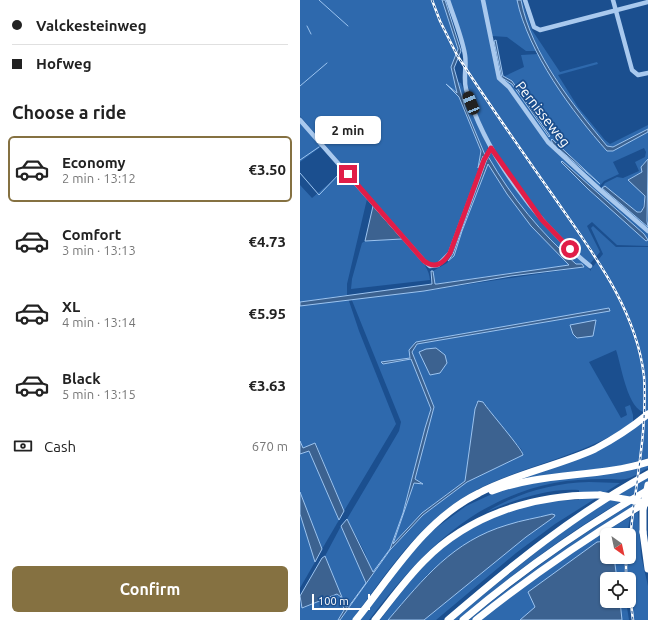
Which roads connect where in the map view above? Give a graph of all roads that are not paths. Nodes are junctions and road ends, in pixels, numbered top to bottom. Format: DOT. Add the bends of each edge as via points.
graph roads {
  1 [pos="448,0"];
  2 [pos="483,0"];
  3 [pos="525,0"];
  4 [pos="613,0"];
  5 [pos="648,2"];
  6 [pos="616,11"];
  7 [pos="648,73"];
  8 [pos="300,120"];
  9 [pos="490,150"];
  10 [pos="648,231"];
  11 [pos="590,266"];
  12 [pos="648,414"];
  13 [pos="648,462"];
  14 [pos="648,474"];
  15 [pos="648,485"];
  16 [pos="648,490"];
  17 [pos="648,502"];
  18 [pos="444,515"];
  19 [pos="648,570"];
  20 [pos="356,620"];
  21 [pos="375,620"];
  22 [pos="448,620"];
  23 [pos="463,620"];
  24 [pos="477,620"];
  1 -- 9 [label="street" via="465,54 466,90"];
  2 -- 10 [label="street, Pernisseweg" via="499,78 509,87 548,142"];
  3 -- 6 [label="street" via="534,27 540,30"];
  4 -- 6 [label="street"];
  5 -- 6 [label="street"];
  6 -- 7 [label="street" via="632,70 638,76"];
  8 -- 9 [label="street" via="430,266 443,261 450,253"];
  9 -- 11 [label="street" via="542,220"];
  12 -- 18 [label="highway" via="621,435 594,449 516,476 477,493"];
  13 -- 18 [label="highway" via="626,468 542,478 508,485 475,498"];
  14 -- 22 [label="highway" via="599,501 540,543"];
  15 -- 19 [label="highway, bridge" via="643,510"];
  16 -- 23 [label="highway" via="534,563"];
  17 -- 21 [label="highway, bridge" via="576,494 531,501 488,517 467,528 423,562"];
  17 -- 24 [label="highway" via="576,545"];
  18 -- 20 [label="highway" via="412,547"];
}
